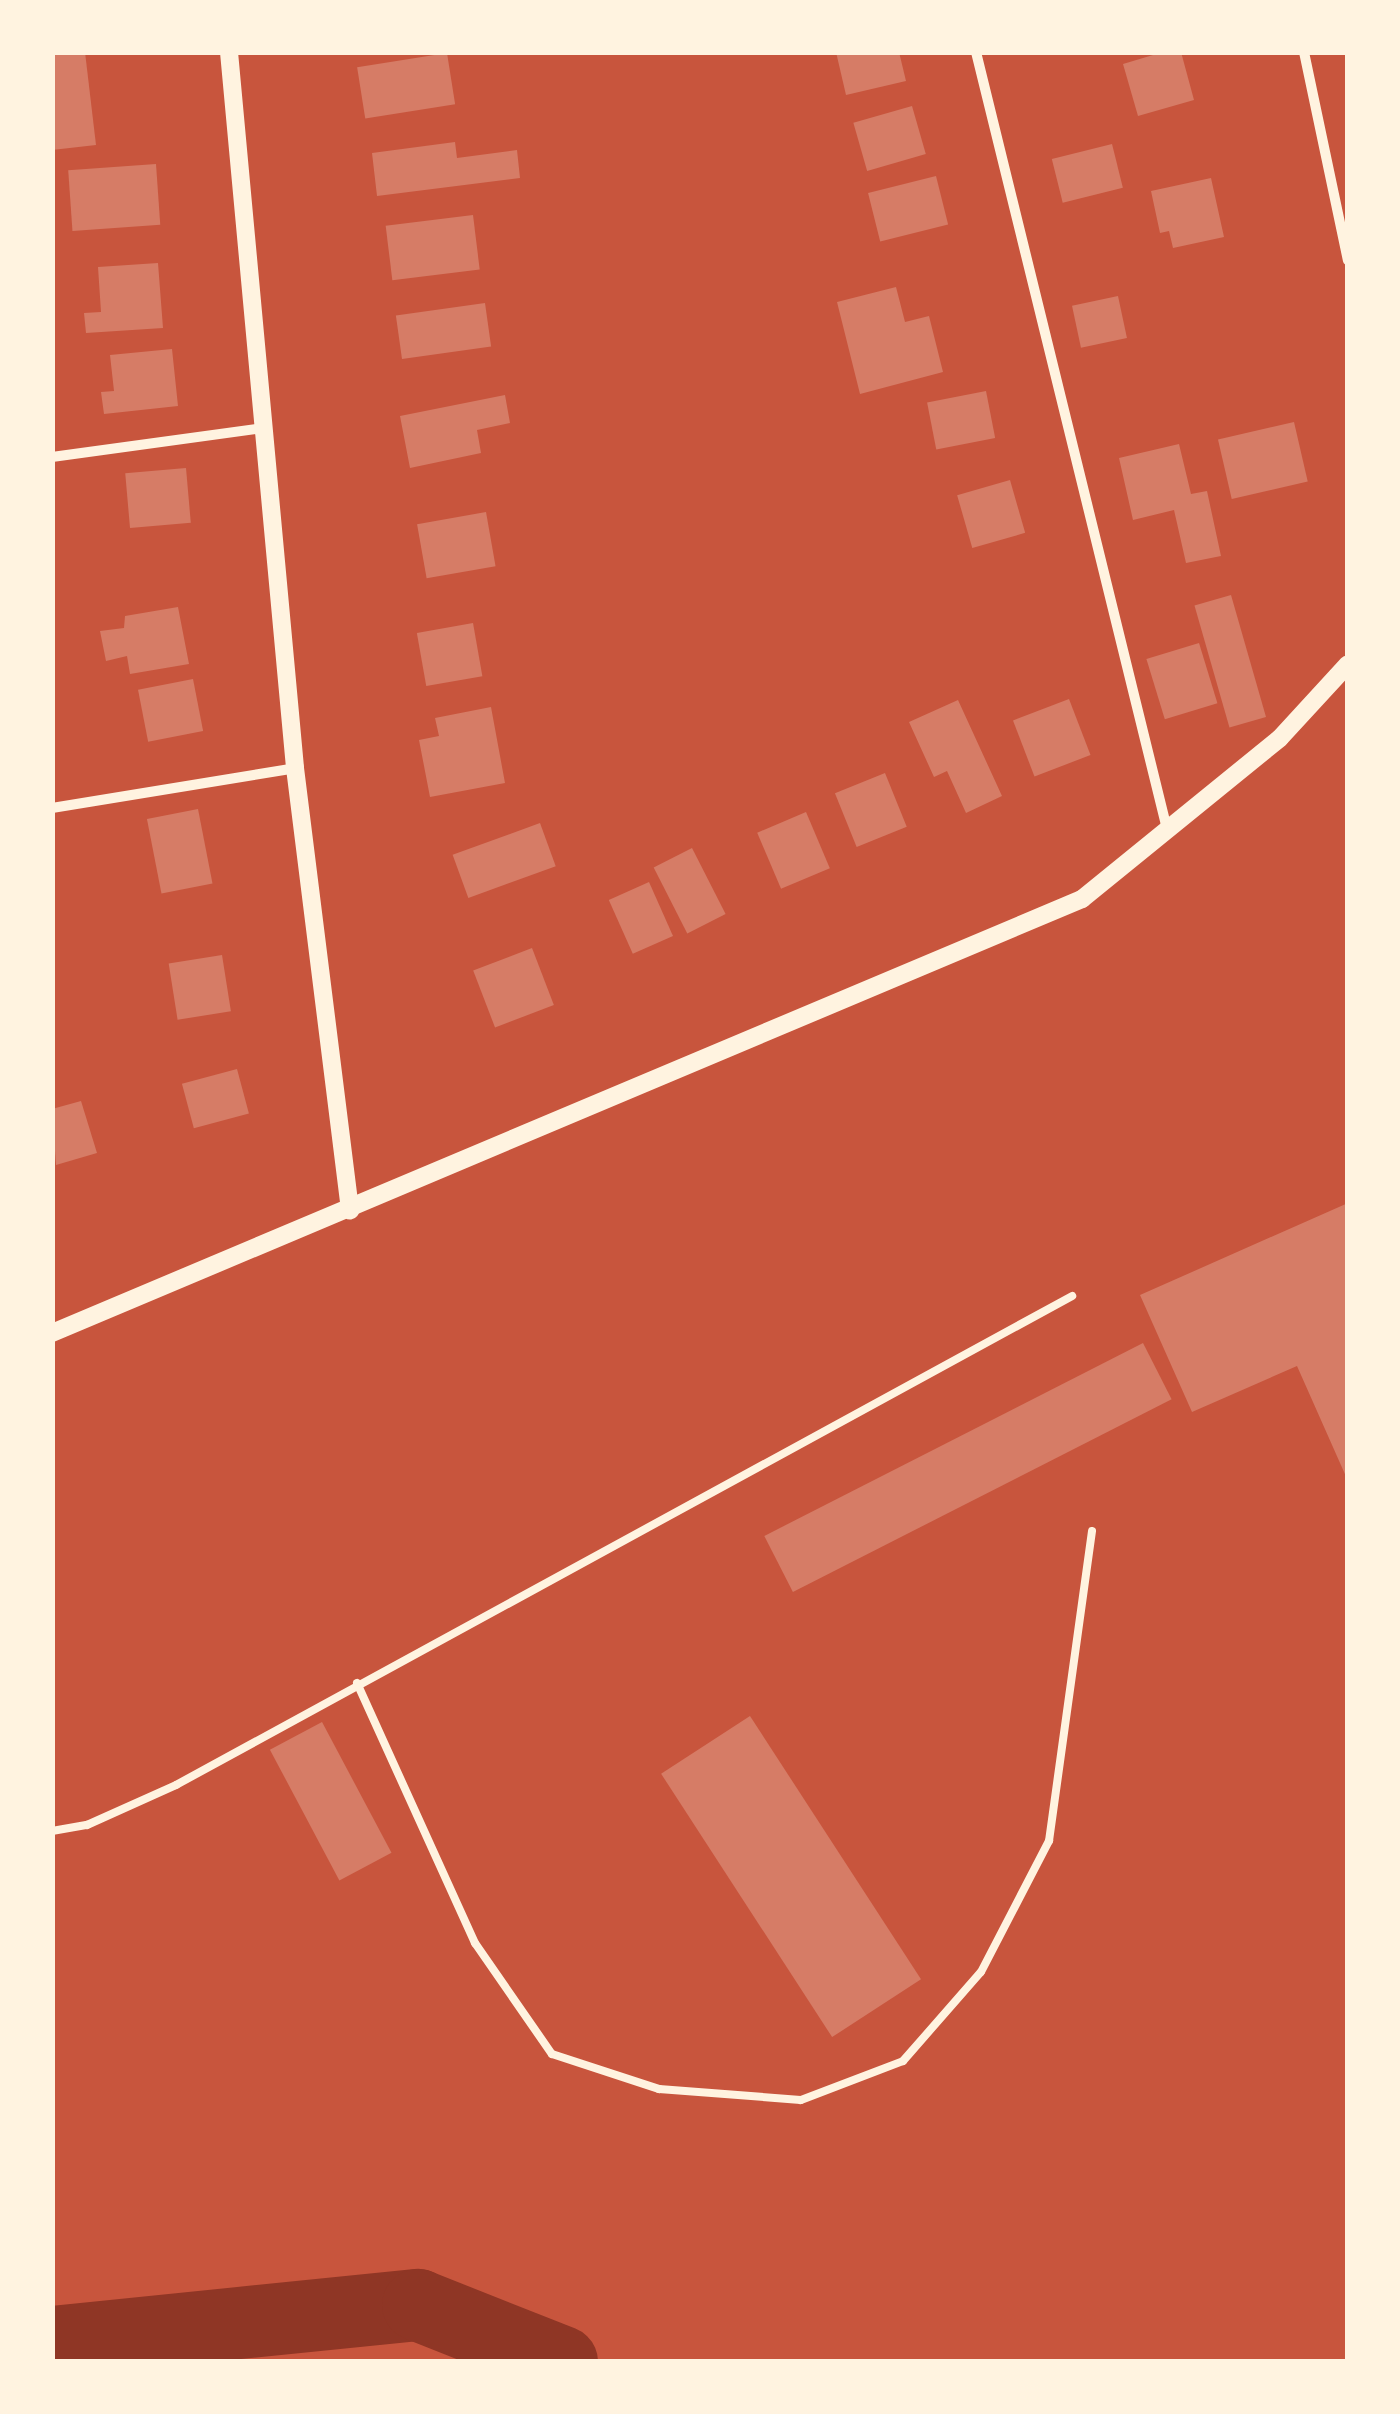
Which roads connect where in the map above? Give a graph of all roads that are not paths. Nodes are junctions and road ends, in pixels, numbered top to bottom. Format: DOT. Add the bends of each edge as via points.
graph roads {
  1 [pos="229,52"];
  2 [pos="976,52"];
  3 [pos="1304,52"];
  4 [pos="1348,260"];
  5 [pos="264,428"];
  6 [pos="52,457"];
  7 [pos="1348,664"];
  8 [pos="295,768"];
  9 [pos="52,808"];
  10 [pos="1167,830"];
  11 [pos="350,1211"];
  12 [pos="1072,1296"];
  13 [pos="52,1332"];
  14 [pos="1092,1531"];
  15 [pos="356,1683"];
  16 [pos="52,1831"];
  1 -- 5 [label="street"];
  2 -- 10 [label="street"];
  3 -- 4 [label="street"];
  5 -- 6 [label="street"];
  5 -- 8 [label="street"];
  7 -- 10 [label="street" via="1280,738"];
  8 -- 9 [label="street"];
  8 -- 11 [label="street"];
  10 -- 11 [label="street" via="1082,899"];
  11 -- 13 [label="street"];
  12 -- 15 [label="lane"];
  14 -- 15 [label="lane" via="1049,1841 981,1972 904,2061 801,2100 658,2090 552,2054 475,1943"];
  15 -- 16 [label="lane" via="176,1786 88,1825"];
}
